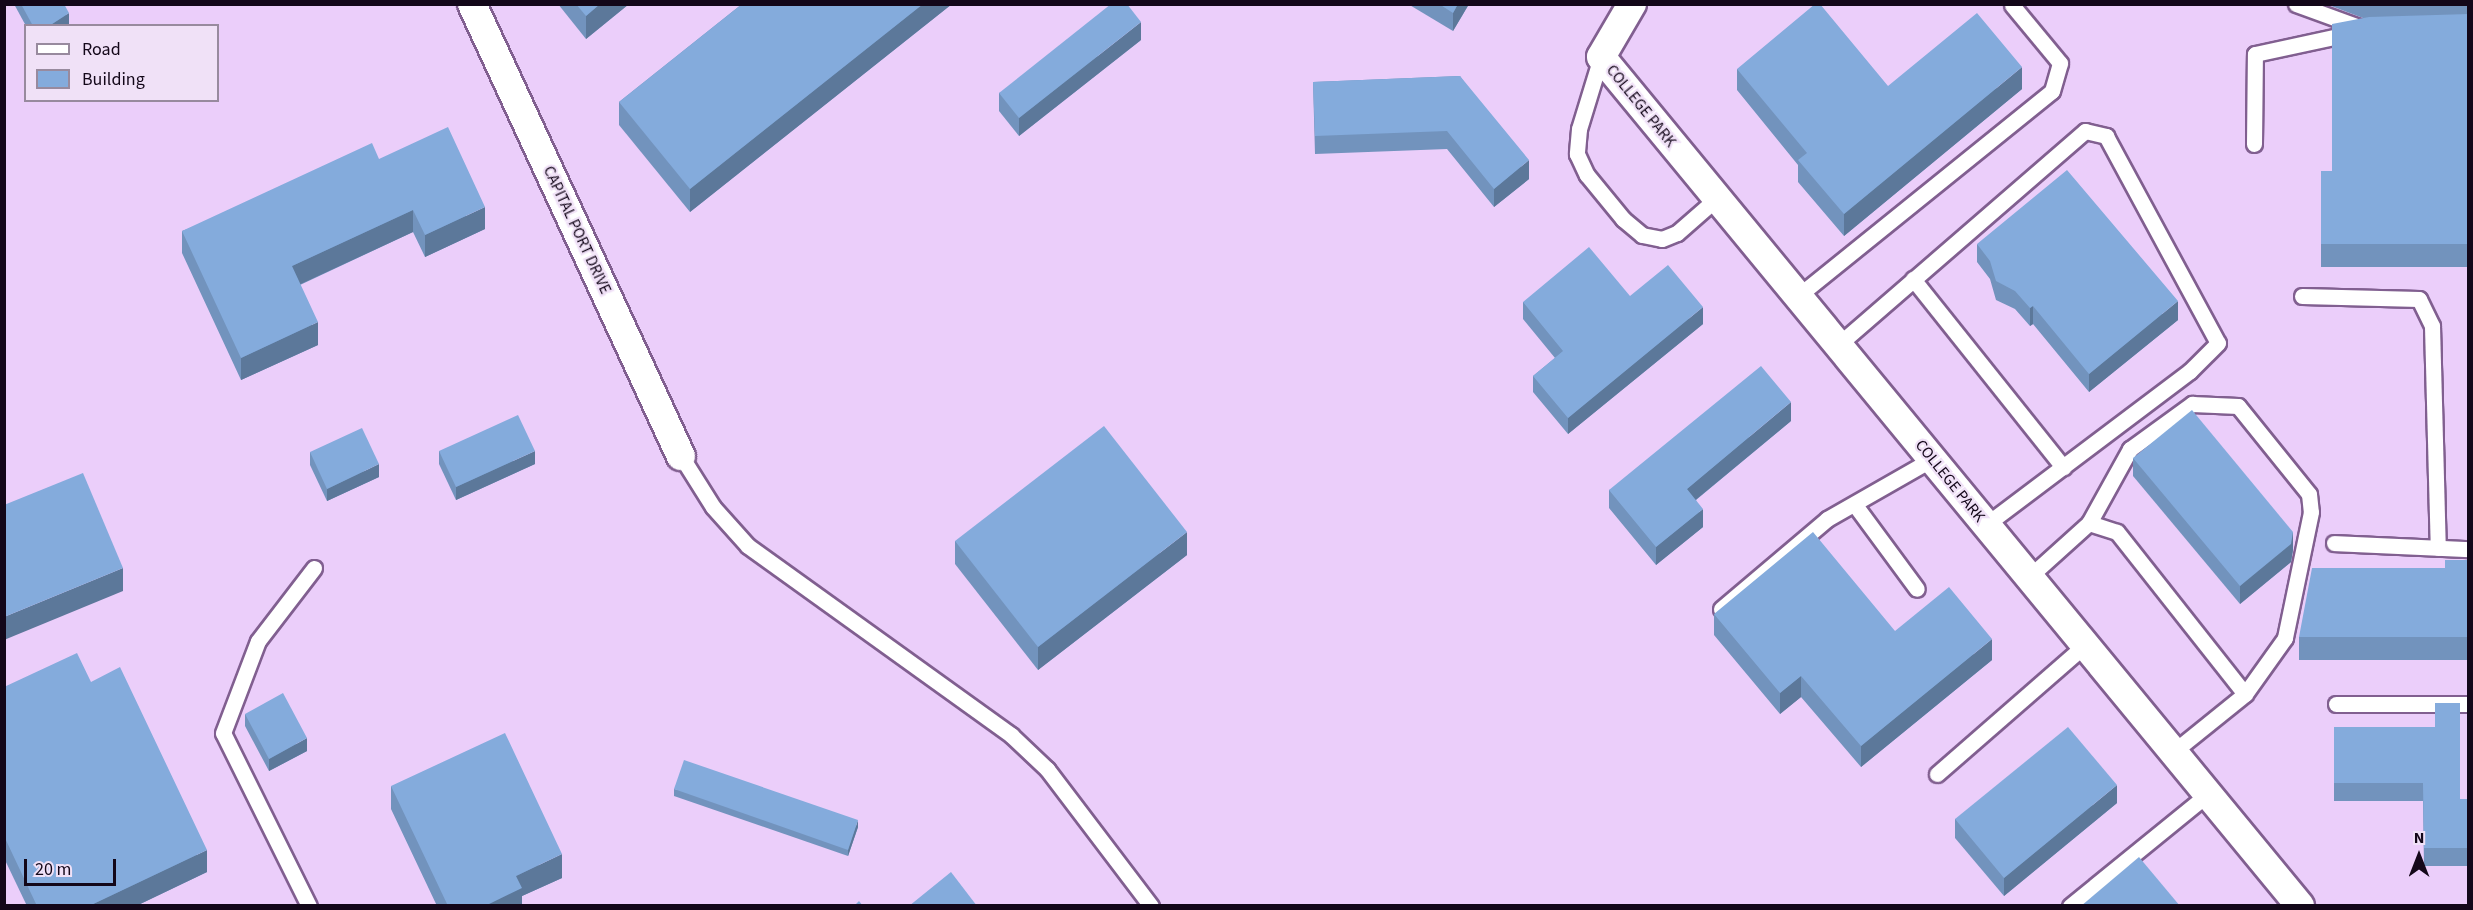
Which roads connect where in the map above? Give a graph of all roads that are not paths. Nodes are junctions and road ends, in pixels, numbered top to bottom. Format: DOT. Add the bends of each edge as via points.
graph roads {
  1 [pos="472,4"];
  2 [pos="1632,4"];
  3 [pos="2296,4"];
  4 [pos="2012,5"];
  5 [pos="1601,57"];
  6 [pos="2254,144"];
  7 [pos="1717,198"];
  8 [pos="1913,279"];
  9 [pos="1798,296"];
  10 [pos="2302,296"];
  11 [pos="1838,345"];
  12 [pos="681,456"];
  13 [pos="1932,459"];
  14 [pos="2063,467"];
  15 [pos="1855,505"];
  16 [pos="2089,523"];
  17 [pos="1986,525"];
  18 [pos="2334,543"];
  19 [pos="2438,548"];
  20 [pos="2469,549"];
  21 [pos="314,568"];
  22 [pos="2029,577"];
  23 [pos="1917,589"];
  24 [pos="1721,609"];
  25 [pos="2085,645"];
  26 [pos="2245,694"];
  27 [pos="2336,704"];
  28 [pos="2469,704"];
  29 [pos="2173,752"];
  30 [pos="1937,774"];
  31 [pos="2208,794"];
  32 [pos="309,906"];
  33 [pos="1151,906"];
  34 [pos="2070,906"];
  35 [pos="2300,906"];
  1 -- 12 [label="street, CAPITAL PORT DRIVE"];
  2 -- 5 [label="street"];
  3 -- 6 [label="lane" via="2373,30 2255,54"];
  4 -- 9 [label="lane" via="2060,63 2052,91"];
  5 -- 7 [label="street, COLLEGE PARK"];
  5 -- 7 [label="lane" via="1577,141 1581,165 1623,219 1652,239 1677,233"];
  7 -- 9 [label="street, COLLEGE PARK"];
  8 -- 11 [label="lane"];
  8 -- 14 [label="lane"];
  8 -- 14 [label="lane" via="2085,131 2106,136 2218,343 2190,371"];
  9 -- 11 [label="street, COLLEGE PARK"];
  10 -- 19 [label="lane" via="2419,299 2432,326"];
  11 -- 13 [label="street, COLLEGE PARK"];
  12 -- 33 [label="lane" via="712,507 748,546 1011,735 1032,755"];
  13 -- 15 [label="lane"];
  13 -- 17 [label="street, COLLEGE PARK"];
  14 -- 17 [label="lane"];
  15 -- 23 [label="lane"];
  15 -- 24 [label="lane" via="1827,519"];
  16 -- 22 [label="lane"];
  16 -- 26 [label="lane" via="2117,532"];
  16 -- 26 [label="lane" via="2130,449 2192,404 2238,406 2309,494 2311,512 2285,638"];
  17 -- 22 [label="street, COLLEGE PARK"];
  18 -- 19 [label="lane"];
  19 -- 20 [label="lane"];
  21 -- 32 [label="lane" via="258,641 223,733"];
  22 -- 25 [label="street, COLLEGE PARK"];
  25 -- 29 [label="street, COLLEGE PARK"];
  25 -- 30 [label="lane"];
  26 -- 29 [label="lane"];
  27 -- 28 [label="lane"];
  29 -- 31 [label="street, COLLEGE PARK"];
  31 -- 34 [label="lane"];
  31 -- 35 [label="street, COLLEGE PARK"];
}
